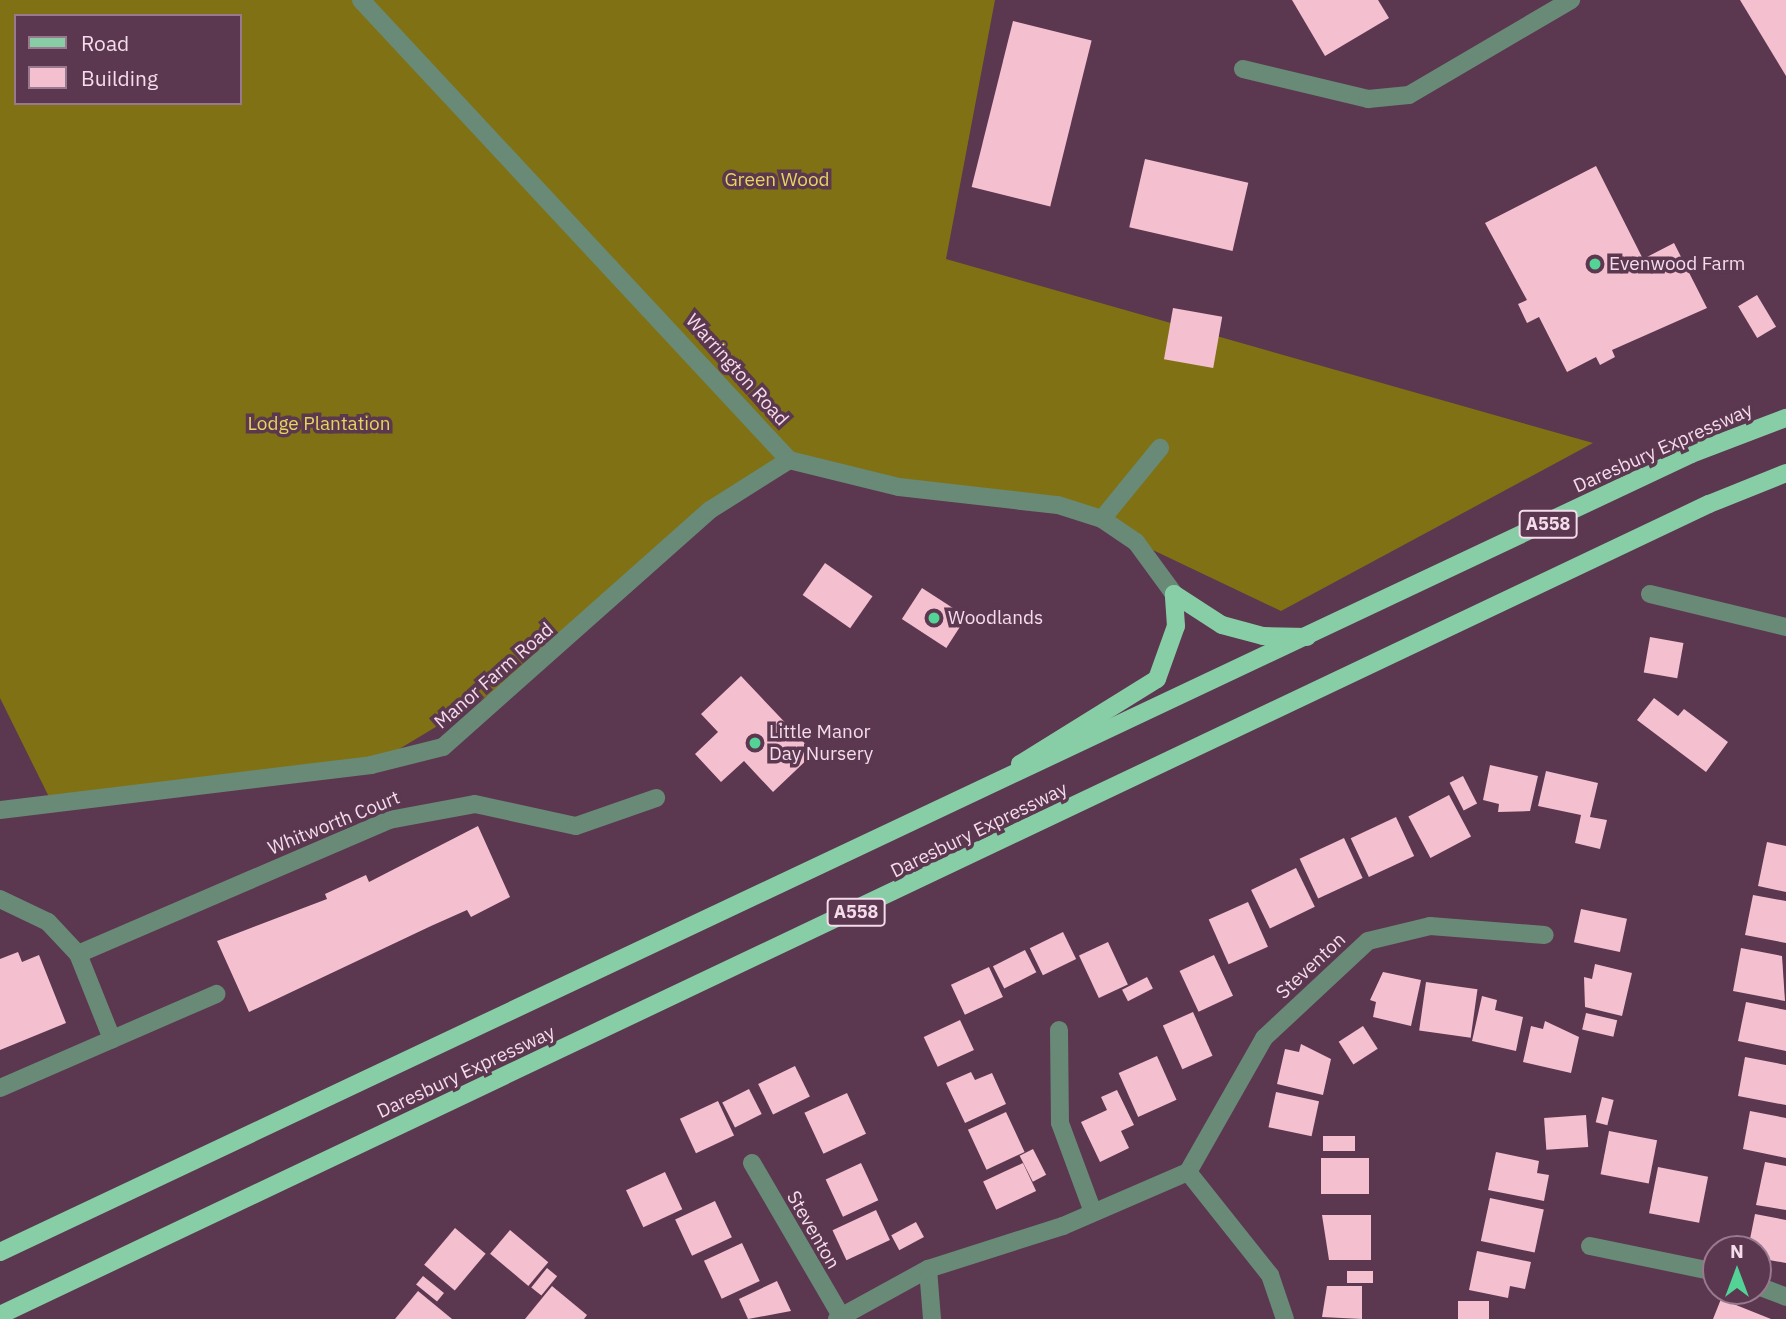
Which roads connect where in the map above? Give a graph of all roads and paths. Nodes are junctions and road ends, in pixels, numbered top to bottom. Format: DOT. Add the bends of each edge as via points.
graph roads {
  1 [pos="361,0"];
  2 [pos="1571,0"];
  3 [pos="1243,69"];
  4 [pos="1786,418"];
  5 [pos="1160,448"];
  6 [pos="789,460"];
  7 [pos="1786,473"];
  8 [pos="1102,519"];
  9 [pos="1174,594"];
  10 [pos="1650,594"];
  11 [pos="1786,626"];
  12 [pos="1312,637"];
  13 [pos="656,798"];
  14 [pos="0,810"];
  15 [pos="920,822"];
  16 [pos="0,899"];
  17 [pos="1545,934"];
  18 [pos="78,954"];
  19 [pos="216,994"];
  20 [pos="1059,1030"];
  21 [pos="112,1039"];
  22 [pos="0,1088"];
  23 [pos="751,1163"];
  24 [pos="1188,1172"];
  25 [pos="1093,1212"];
  26 [pos="1590,1246"];
  27 [pos="0,1252"];
  28 [pos="928,1269"];
  29 [pos="1702,1269"];
  30 [pos="0,1315"];
  31 [pos="839,1318"];
  32 [pos="932,1319"];
  33 [pos="1285,1319"];
  1 -- 6 [label="street, Warrington Road"];
  2 -- 3 [label="street" via="1409,95 1368,99"];
  4 -- 12 [label="main road, Daresbury Expressway / A558" via="1691,454"];
  5 -- 8 [label="street"];
  6 -- 8 [label="street" via="898,487 1058,505"];
  6 -- 14 [label="street, Manor Farm Road" via="710,510 443,747 371,765"];
  7 -- 30 [label="main road, Daresbury Expressway / A558" via="1709,504"];
  8 -- 9 [label="street" via="1136,542"];
  9 -- 12 [label="main road" via="1222,625 1263,636"];
  9 -- 15 [label="main road" via="1176,626 1157,679"];
  10 -- 11 [label="street"];
  12 -- 15 [label="main road, Daresbury Expressway / A558"];
  13 -- 18 [label="street, Whitworth Court" via="576,826 475,804 389,820"];
  15 -- 27 [label="main road, Daresbury Expressway / A558"];
  16 -- 18 [label="street" via="48,922"];
  17 -- 24 [label="street, Steventon" via="1430,926 1368,941 1264,1038"];
  18 -- 21 [label="street"];
  19 -- 21 [label="street"];
  20 -- 25 [label="street" via="1060,1123"];
  21 -- 22 [label="street"];
  23 -- 31 [label="street, Steventon"];
  24 -- 25 [label="street, Steventon"];
  24 -- 33 [label="street" via="1270,1275"];
  25 -- 28 [label="street, Steventon"];
  26 -- 29 [label="street"];
  28 -- 31 [label="street, Steventon"];
  28 -- 32 [label="street"];
}
